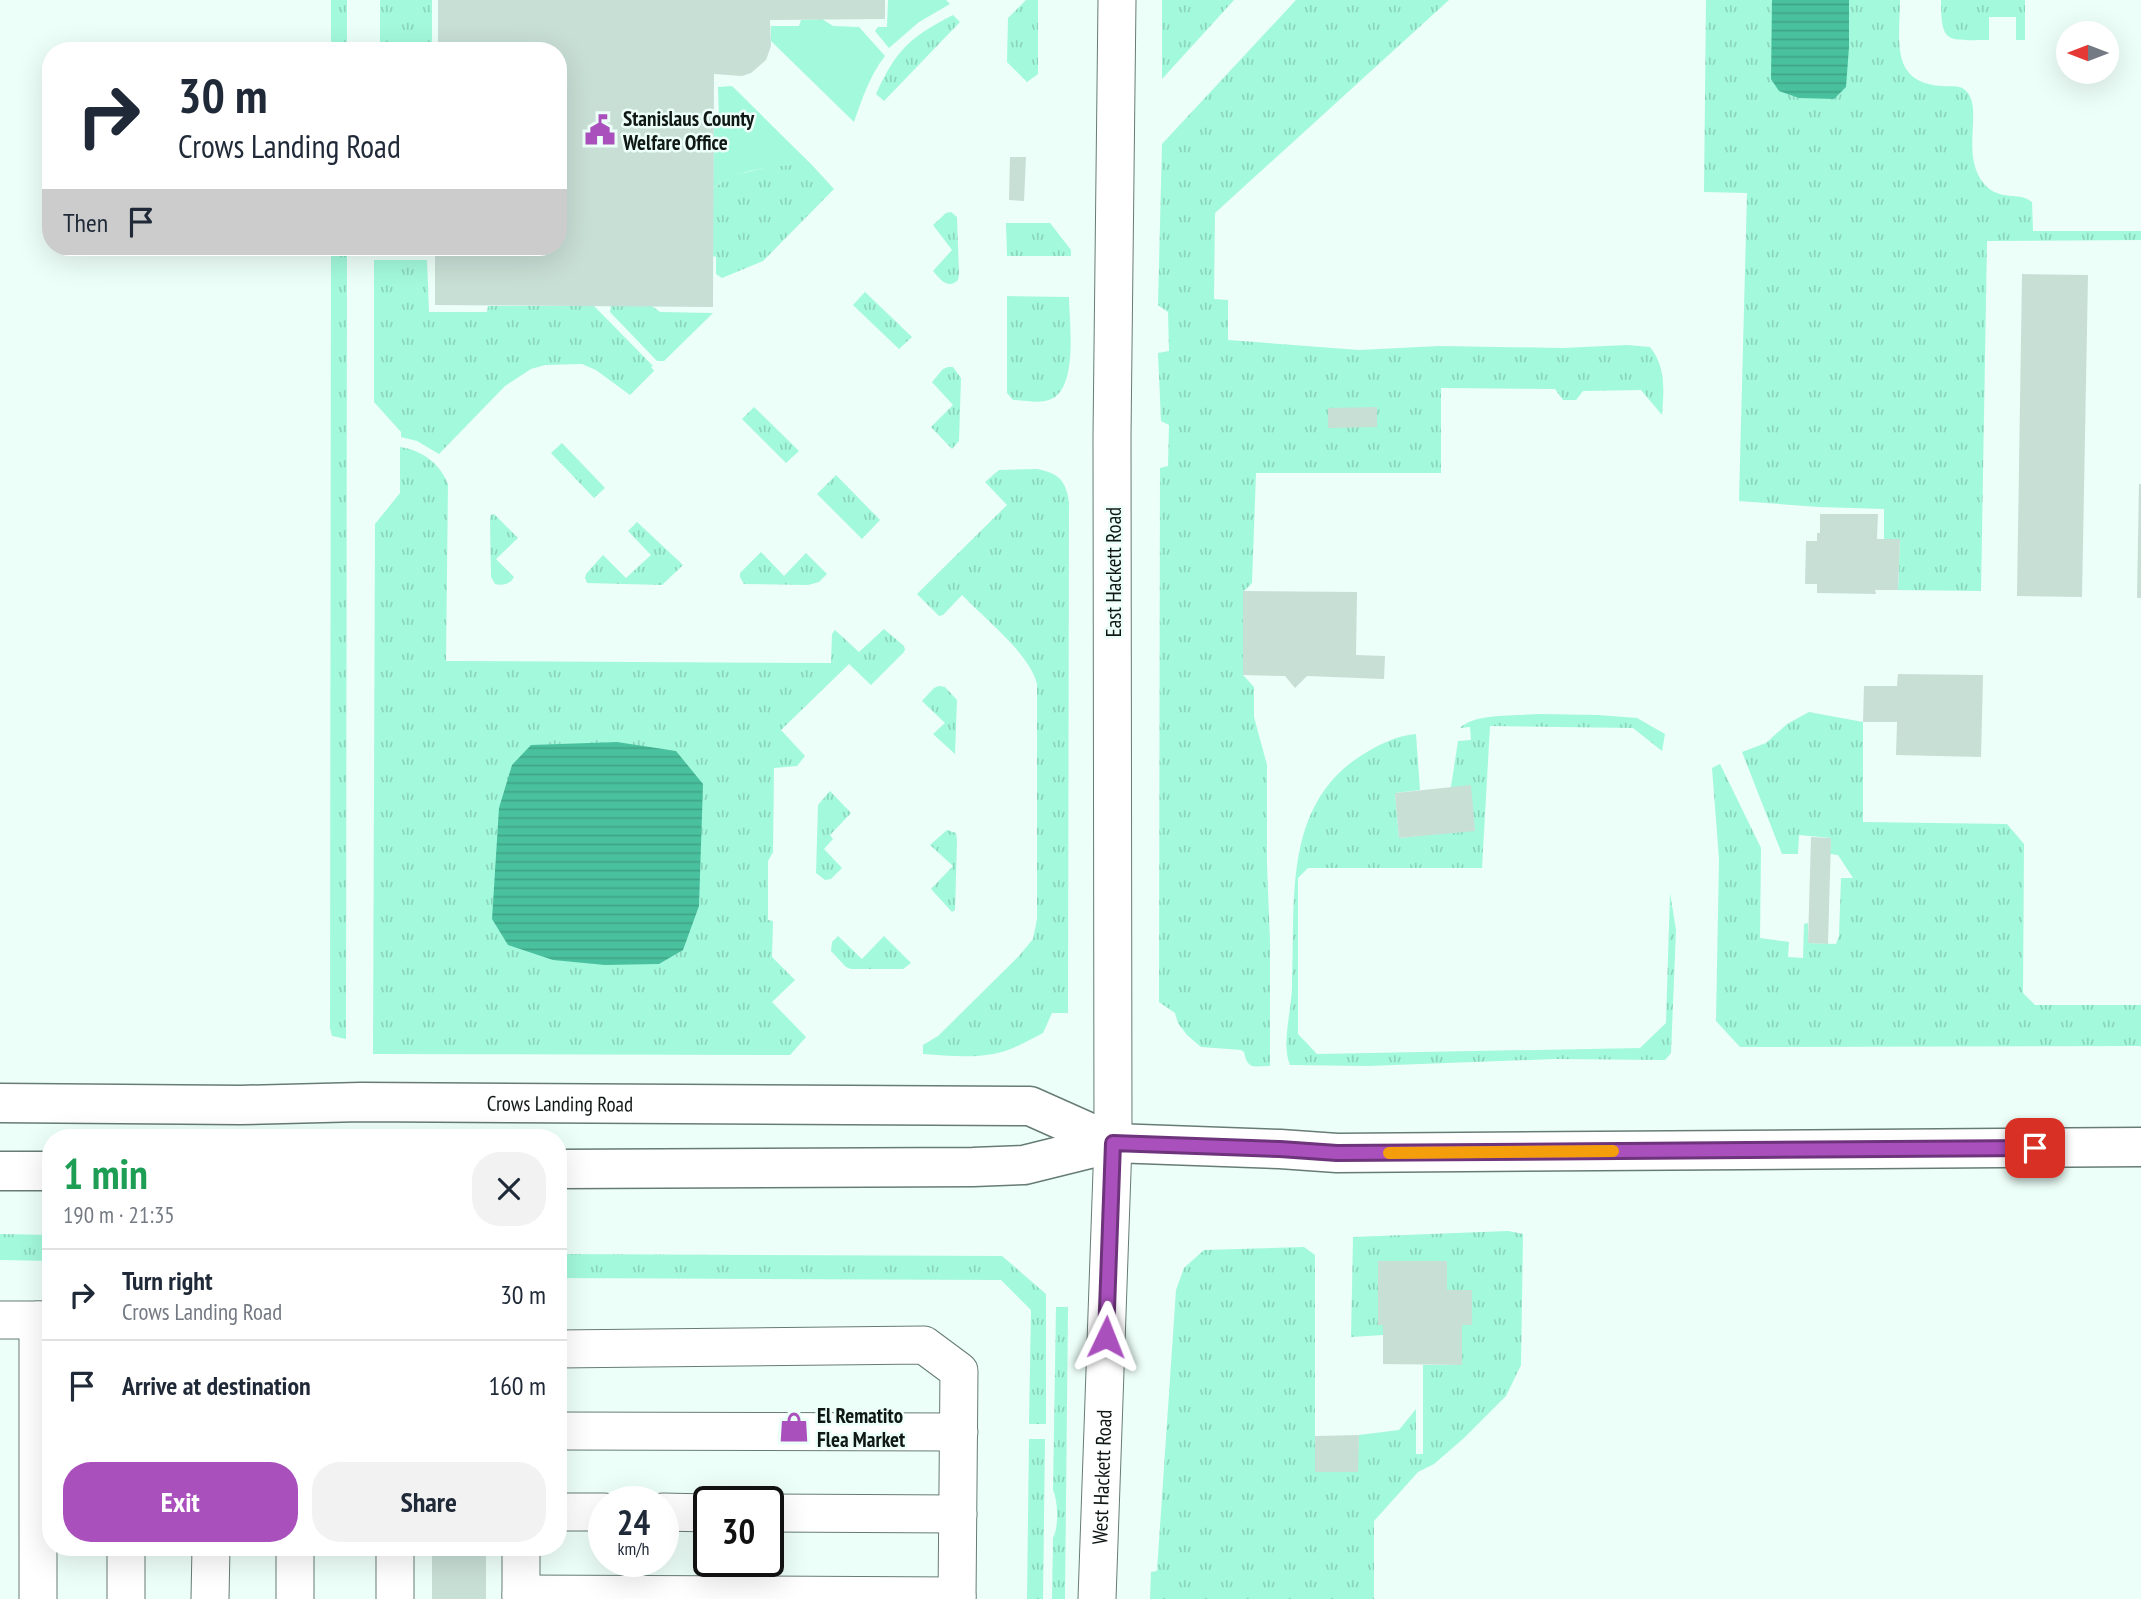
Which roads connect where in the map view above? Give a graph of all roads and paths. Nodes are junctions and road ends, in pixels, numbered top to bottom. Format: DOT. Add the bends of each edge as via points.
graph roads {
  1 [pos="1117,0"];
  2 [pos="0,1103"];
  3 [pos="1113,1143"];
  4 [pos="2141,1147"];
  5 [pos="567,1170"];
  6 [pos="0,1171"];
  7 [pos="42,1171"];
  8 [pos="0,1320"];
  9 [pos="42,1320"];
  10 [pos="567,1349"];
  11 [pos="42,1413"];
  12 [pos="567,1430"];
  13 [pos="959,1432"];
  14 [pos="567,1512"];
  15 [pos="588,1512"];
  16 [pos="784,1513"];
  17 [pos="958,1514"];
  18 [pos="126,1556"];
  19 [pos="211,1556"];
  20 [pos="295,1556"];
  21 [pos="395,1556"];
  22 [pos="521,1556"];
  23 [pos="521,1597"];
  24 [pos="957,1598"];
  25 [pos="38,1599"];
  26 [pos="126,1599"];
  27 [pos="210,1599"];
  28 [pos="295,1599"];
  29 [pos="395,1599"];
  30 [pos="1097,1599"];
  1 -- 3 [label="street, East Hackett Road"];
  2 -- 3 [label="main road, Crows Landing Road" via="1030,1105"];
  3 -- 4 [label="main road, Crows Landing Road" via="1337,1153"];
  3 -- 5 [label="main road, Crows Landing Road" via="1024,1165"];
  3 -- 30 [label="street, West Hackett Road"];
  6 -- 7 [label="main road"];
  8 -- 9 [label="street"];
  10 -- 13 [label="street" via="925,1345 959,1371"];
  11 -- 25 [label="street"];
  12 -- 13 [label="street"];
  13 -- 17 [label="street"];
  14 -- 15 [label="street"];
  16 -- 17 [label="street"];
  17 -- 24 [label="street"];
  18 -- 26 [label="street"];
  19 -- 27 [label="street"];
  20 -- 28 [label="street"];
  21 -- 29 [label="street"];
  22 -- 23 [label="street"];
  23 -- 24 [label="street"];
}
